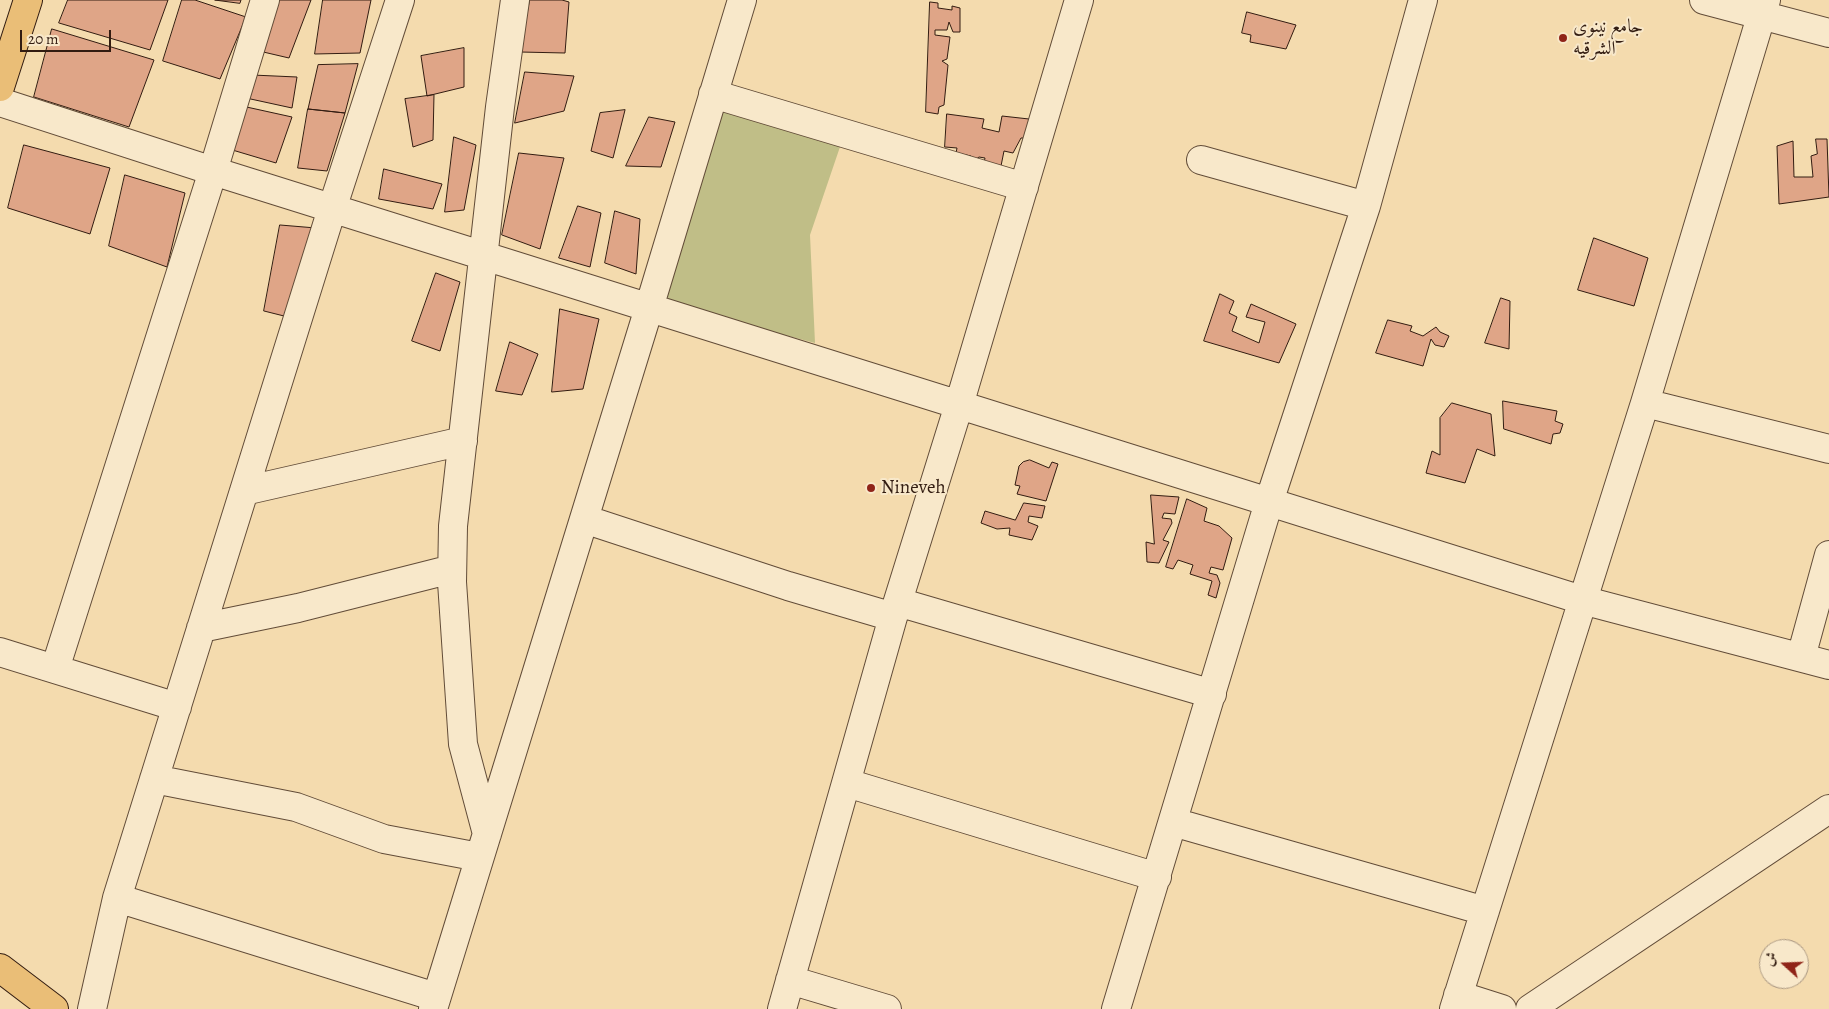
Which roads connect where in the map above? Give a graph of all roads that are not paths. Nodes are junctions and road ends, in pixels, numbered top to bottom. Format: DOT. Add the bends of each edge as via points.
graph roads {
  1 [pos="28,0"];
  2 [pos="265,0"];
  3 [pos="400,0"];
  4 [pos="515,0"];
  5 [pos="742,0"];
  6 [pos="1079,0"];
  7 [pos="1423,0"];
  8 [pos="1704,0"];
  9 [pos="1763,8"];
  10 [pos="1829,33"];
  11 [pos="0,87"];
  12 [pos="713,94"];
  13 [pos="0,102"];
  14 [pos="1201,160"];
  15 [pos="212,172"];
  16 [pos="1024,187"];
  17 [pos="1366,206"];
  18 [pos="332,209"];
  19 [pos="483,256"];
  20 [pos="649,308"];
  21 [pos="1645,403"];
  22 [pos="959,405"];
  23 [pos="463,441"];
  24 [pos="1829,449"];
  25 [pos="244,491"];
  26 [pos="1269,502"];
  27 [pos="584,519"];
  28 [pos="1829,556"];
  29 [pos="452,569"];
  30 [pos="1582,600"];
  31 [pos="895,609"];
  32 [pos="201,628"];
  33 [pos="0,652"];
  34 [pos="1801,657"];
  35 [pos="1829,665"];
  36 [pos="55,669"];
  37 [pos="1212,694"];
  38 [pos="177,707"];
  39 [pos="154,779"];
  40 [pos="847,783"];
  41 [pos="1829,808"];
  42 [pos="1174,822"];
  43 [pos="483,846"];
  44 [pos="1157,877"];
  45 [pos="117,898"];
  46 [pos="1485,911"];
  47 [pos="0,968"];
  48 [pos="790,980"];
  49 [pos="0,994"];
  50 [pos="1456,1002"];
  51 [pos="434,1003"];
  52 [pos="53,1009"];
  53 [pos="92,1009"];
  54 [pos="782,1009"];
  55 [pos="887,1009"];
  56 [pos="1116,1009"];
  57 [pos="1502,1009"];
  58 [pos="1530,1009"];
  1 -- 11 [label="main road"];
  2 -- 15 [label="street"];
  3 -- 18 [label="street"];
  4 -- 19 [label="street"];
  5 -- 12 [label="street"];
  6 -- 16 [label="street"];
  7 -- 17 [label="street"];
  8 -- 9 [label="street"];
  9 -- 10 [label="street"];
  9 -- 21 [label="street"];
  12 -- 16 [label="street"];
  12 -- 20 [label="street"];
  13 -- 15 [label="street"];
  14 -- 17 [label="street"];
  15 -- 18 [label="street"];
  15 -- 36 [label="street"];
  16 -- 22 [label="street"];
  17 -- 26 [label="street"];
  18 -- 19 [label="street"];
  18 -- 25 [label="street"];
  19 -- 20 [label="street"];
  19 -- 23 [label="street"];
  20 -- 22 [label="street"];
  20 -- 27 [label="street"];
  21 -- 24 [label="street"];
  21 -- 30 [label="street"];
  22 -- 26 [label="street"];
  22 -- 31 [label="street"];
  23 -- 25 [label="street"];
  23 -- 29 [label="street" via="453,526"];
  25 -- 32 [label="street"];
  26 -- 30 [label="street"];
  26 -- 37 [label="street"];
  27 -- 31 [label="street" via="788,586"];
  27 -- 43 [label="street"];
  28 -- 34 [label="street"];
  29 -- 32 [label="street" via="298,608"];
  29 -- 43 [label="street" via="463,744"];
  30 -- 34 [label="street"];
  30 -- 46 [label="street"];
  31 -- 37 [label="street"];
  31 -- 40 [label="street"];
  32 -- 38 [label="street"];
  33 -- 36 [label="street"];
  34 -- 35 [label="street"];
  36 -- 38 [label="street"];
  37 -- 42 [label="street"];
  38 -- 39 [label="street"];
  39 -- 43 [label="street" via="296,807 384,839"];
  39 -- 45 [label="street"];
  40 -- 44 [label="street"];
  40 -- 48 [label="street"];
  41 -- 58 [label="street"];
  42 -- 44 [label="street"];
  42 -- 46 [label="street"];
  43 -- 51 [label="street"];
  44 -- 56 [label="street"];
  45 -- 51 [label="street"];
  45 -- 53 [label="street"];
  46 -- 50 [label="street"];
  47 -- 52 [label="main road"];
  48 -- 54 [label="street"];
  48 -- 55 [label="street"];
  49 -- 52 [label="main road"];
  50 -- 57 [label="street"];
}
